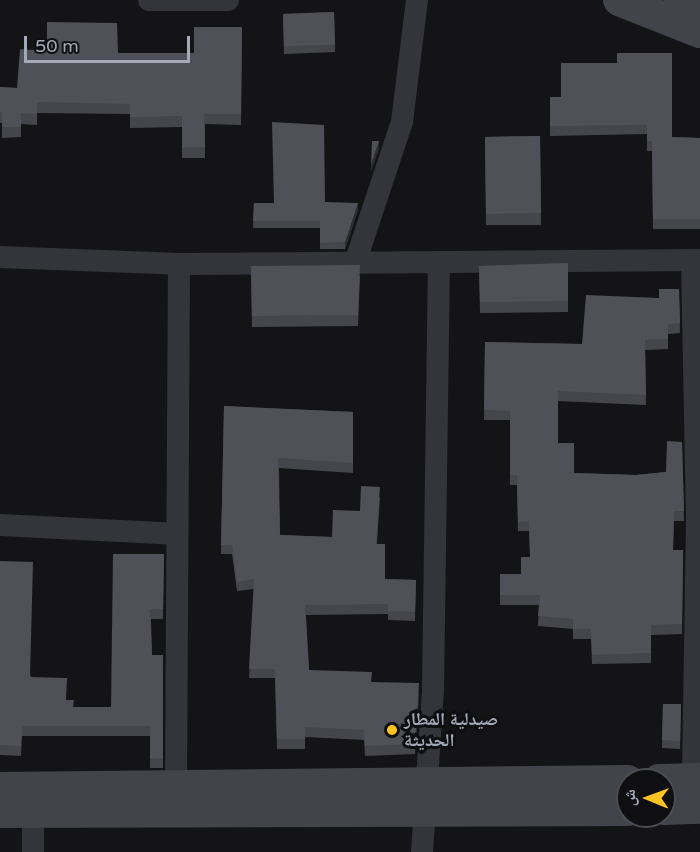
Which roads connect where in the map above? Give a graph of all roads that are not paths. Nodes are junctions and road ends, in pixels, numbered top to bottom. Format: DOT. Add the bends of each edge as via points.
graph roads {
  1 [pos="149,0"];
  2 [pos="228,0"];
  3 [pos="417,0"];
  4 [pos="619,0"];
  5 [pos="680,0"];
  6 [pos="700,8"];
  7 [pos="700,32"];
  8 [pos="0,257"];
  9 [pos="696,260"];
  10 [pos="355,263"];
  11 [pos="179,264"];
  12 [pos="439,264"];
  13 [pos="698,521"];
  14 [pos="0,525"];
  15 [pos="175,534"];
  16 [pos="616,782"];
  17 [pos="676,784"];
  18 [pos="176,785"];
  19 [pos="0,788"];
  20 [pos="698,789"];
  21 [pos="425,796"];
  22 [pos="676,802"];
  23 [pos="616,809"];
  24 [pos="33,811"];
  25 [pos="0,812"];
  26 [pos="33,852"];
  27 [pos="423,852"];
  1 -- 2 [label="street"];
  3 -- 10 [label="street" via="402,122"];
  4 -- 7 [label="main road"];
  5 -- 6 [label="main road"];
  8 -- 11 [label="street"];
  9 -- 12 [label="street"];
  9 -- 13 [label="street"];
  10 -- 11 [label="street"];
  10 -- 12 [label="street"];
  11 -- 15 [label="street"];
  12 -- 21 [label="street" via="434,690"];
  13 -- 20 [label="street"];
  14 -- 15 [label="street"];
  15 -- 18 [label="street"];
  16 -- 21 [label="main road"];
  17 -- 20 [label="main road"];
  18 -- 19 [label="main road"];
  18 -- 21 [label="main road"];
  20 -- 22 [label="main road"];
  21 -- 23 [label="main road"];
  21 -- 24 [label="main road"];
  21 -- 27 [label="street"];
  24 -- 25 [label="main road"];
  24 -- 26 [label="street"];
}
